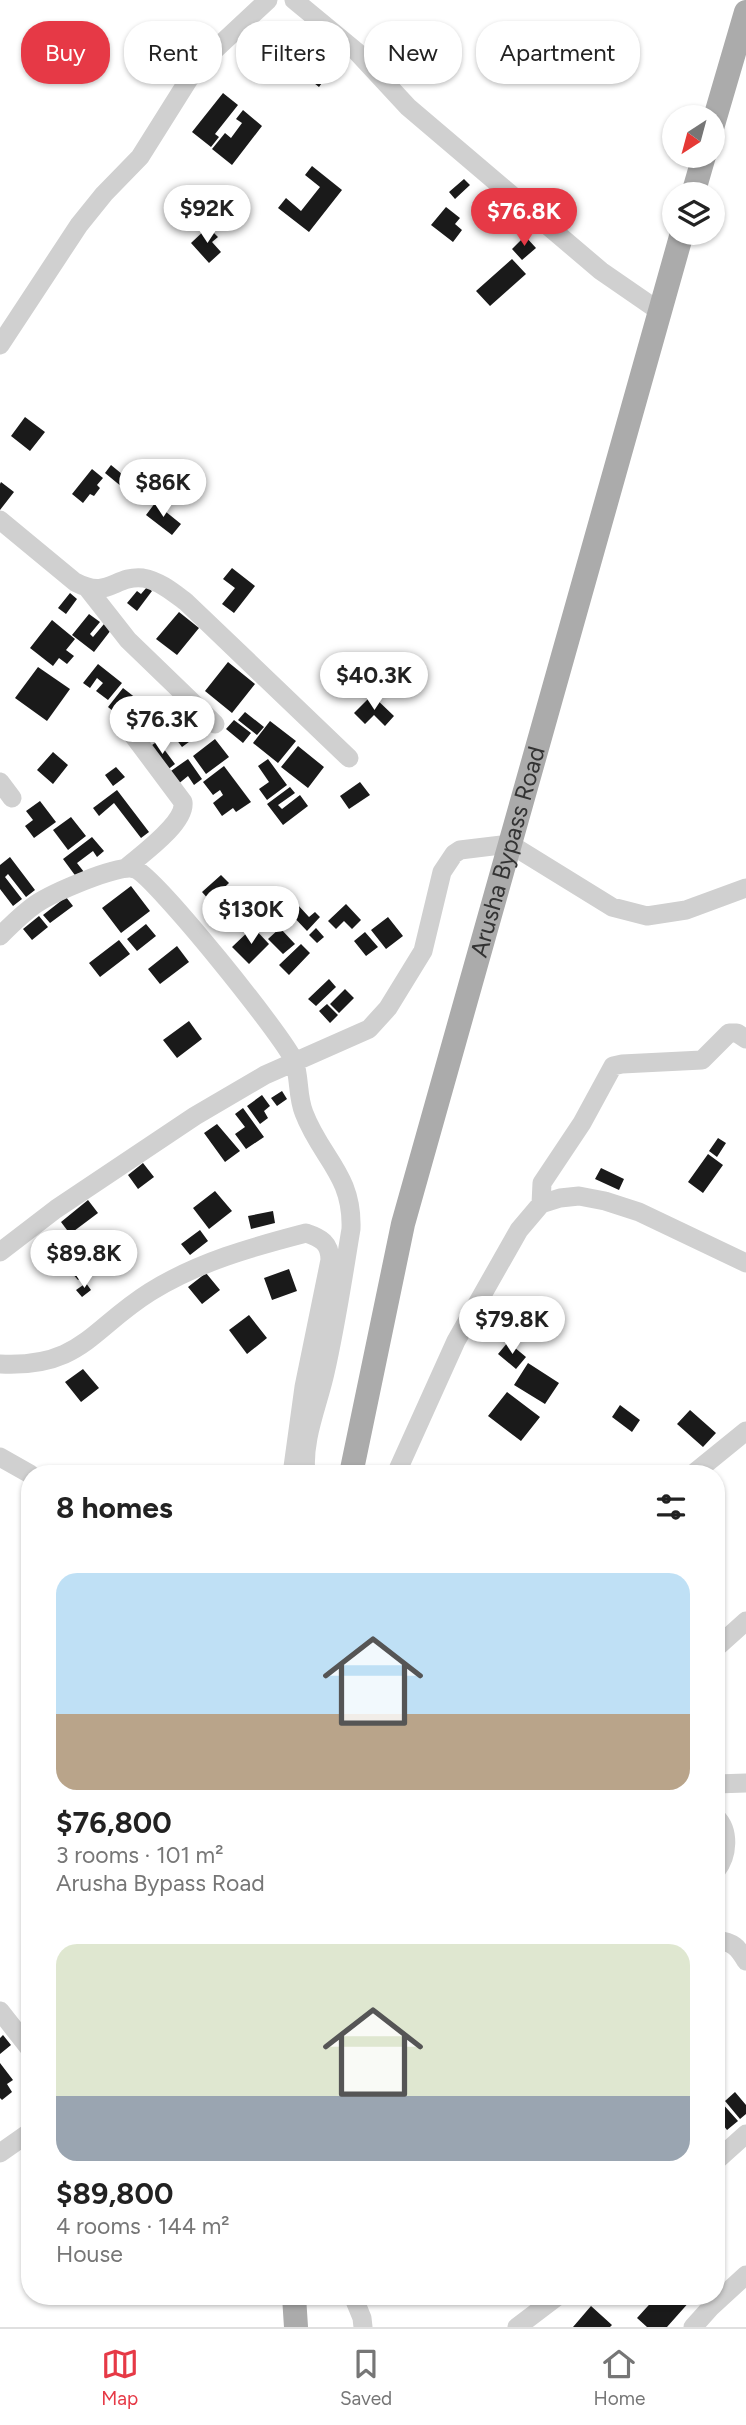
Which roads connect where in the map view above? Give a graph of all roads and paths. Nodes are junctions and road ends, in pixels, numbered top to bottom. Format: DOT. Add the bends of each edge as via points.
graph roads {
  1 [pos="268,0"];
  2 [pos="295,0"];
  3 [pos="746,12"];
  4 [pos="719,105"];
  5 [pos="678,245"];
  6 [pos="659,310"];
  7 [pos="0,345"];
  8 [pos="0,520"];
  9 [pos="88,589"];
  10 [pos="124,723"];
  11 [pos="215,723"];
  12 [pos="349,758"];
  13 [pos="510,844"];
  14 [pos="127,867"];
  15 [pos="746,888"];
  16 [pos="0,936"];
  17 [pos="746,1039"];
  18 [pos="294,1061"];
  19 [pos="541,1204"];
  20 [pos="0,1252"];
  21 [pos="746,1263"];
  22 [pos="0,1364"];
  23 [pos="746,1431"];
  24 [pos="0,1457"];
  25 [pos="293,1465"];
  26 [pos="305,1465"];
  27 [pos="353,1465"];
  28 [pos="400,1465"];
  29 [pos="704,1465"];
  30 [pos="21,1469"];
  31 [pos="746,1621"];
  32 [pos="725,1640"];
  33 [pos="746,1783"];
  34 [pos="725,1784"];
  35 [pos="725,1942"];
  36 [pos="746,1961"];
  37 [pos="0,2011"];
  38 [pos="21,2038"];
  39 [pos="746,2134"];
  40 [pos="21,2138"];
  41 [pos="0,2153"];
  42 [pos="725,2153"];
  43 [pos="746,2275"];
  44 [pos="725,2294"];
  45 [pos="295,2305"];
  46 [pos="357,2305"];
  47 [pos="546,2305"];
  48 [pos="712,2305"];
  49 [pos="296,2327"];
  50 [pos="363,2327"];
  51 [pos="517,2327"];
  52 [pos="693,2327"];
  1 -- 7 [label="street" via="189,79 154,138 79,225"];
  2 -- 6 [label="street" via="357,52 408,107 601,271"];
  3 -- 4 [label="main road"];
  5 -- 6 [label="main road, Arusha Bypass Road"];
  6 -- 13 [label="main road, Arusha Bypass Road"];
  8 -- 9 [label="street"];
  9 -- 11 [label="street" via="128,640"];
  9 -- 12 [label="street" via="143,578 170,590"];
  10 -- 14 [label="street" via="184,808 178,821"];
  13 -- 15 [label="street" via="587,893 632,914 661,916 686,911"];
  13 -- 18 [label="street" via="470,847 454,854 437,884 423,951 378,1020 361,1033"];
  13 -- 27 [label="main road, Arusha Bypass Road" via="403,1224"];
  14 -- 16 [label="street" via="47,898"];
  14 -- 18 [label="street" via="143,873 211,949"];
  17 -- 19 [label="street" via="729,1033 702,1060 612,1066 582,1123 542,1183"];
  18 -- 20 [label="street" via="126,1160"];
  18 -- 26 [label="street" via="304,1114 340,1174 352,1208"];
  19 -- 21 [label="street" via="579,1196 605,1201 639,1212"];
  19 -- 28 [label="street" via="519,1230 456,1341"];
  22 -- 25 [label="street" via="44,1362 65,1355 150,1292 232,1253 306,1233 325,1242 330,1260"];
  23 -- 29 [label="street"];
  24 -- 30 [label="street"];
  31 -- 32 [label="street"];
  33 -- 34 [label="street"];
  35 -- 36 [label="street" via="738,1948"];
  37 -- 38 [label="street"];
  39 -- 42 [label="street"];
  40 -- 41 [label="street"];
  43 -- 44 [label="street"];
  45 -- 49 [label="main road"];
  46 -- 50 [label="street"];
  47 -- 51 [label="street"];
  48 -- 52 [label="street"];
}
